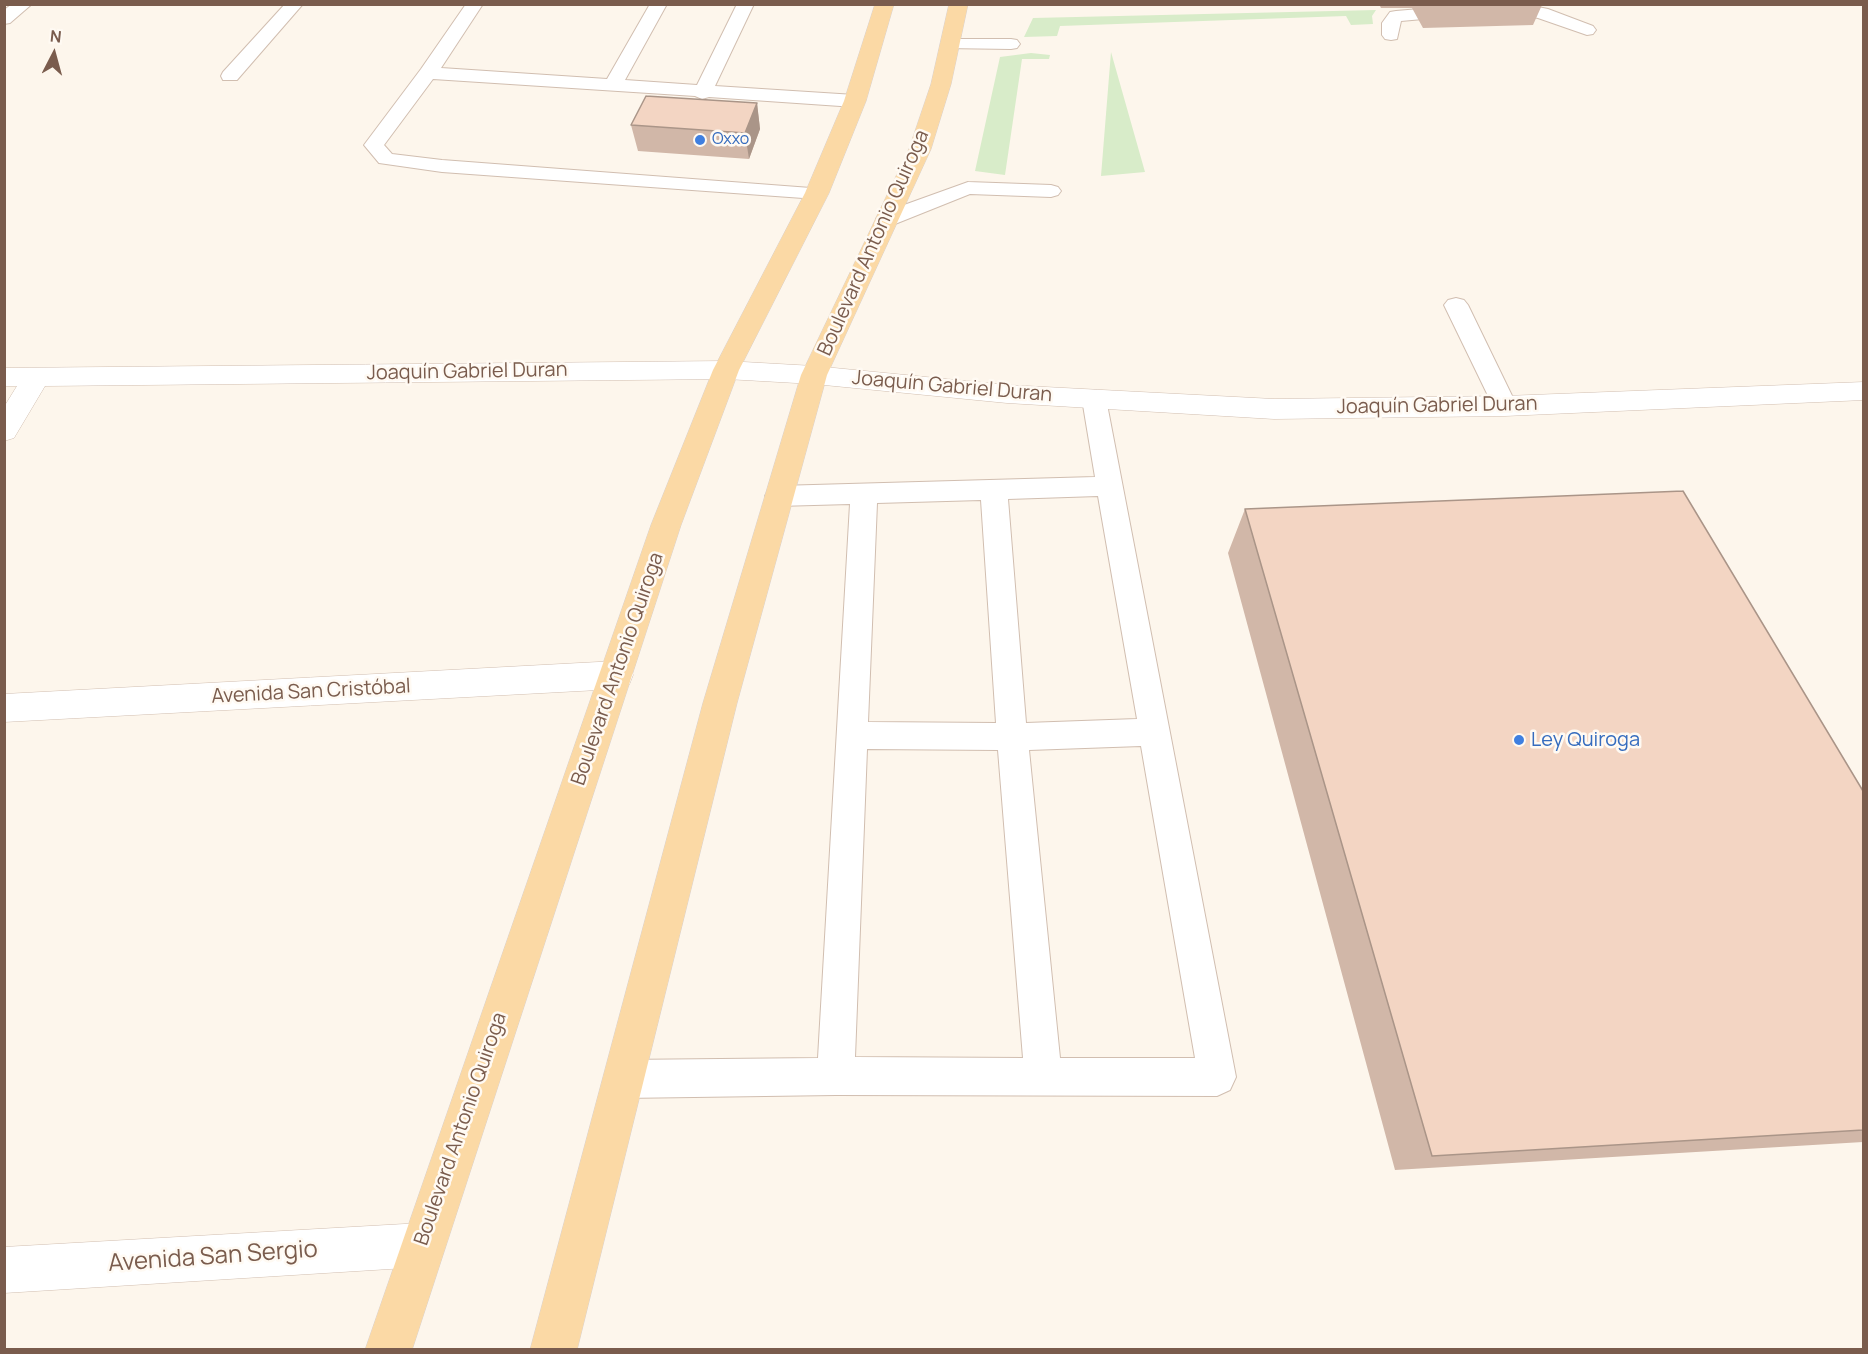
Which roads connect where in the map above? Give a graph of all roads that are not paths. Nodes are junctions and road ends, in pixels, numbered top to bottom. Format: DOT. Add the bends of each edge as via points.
graph roads {
  1 [pos="24,4"];
  2 [pos="295,4"];
  3 [pos="475,4"];
  4 [pos="659,4"];
  5 [pos="746,4"];
  6 [pos="885,4"];
  7 [pos="958,4"];
  8 [pos="4,19"];
  9 [pos="1587,30"];
  10 [pos="1391,35"];
  11 [pos="950,44"];
  12 [pos="1011,44"];
  13 [pos="428,73"];
  14 [pos="230,76"];
  15 [pos="612,86"];
  16 [pos="702,93"];
  17 [pos="855,101"];
  18 [pos="1051,191"];
  19 [pos="817,193"];
  20 [pos="887,219"];
  21 [pos="1456,305"];
  22 [pos="726,370"];
  23 [pos="814,375"];
  24 [pos="37,376"];
  25 [pos="4,377"];
  26 [pos="1863,391"];
  27 [pos="1094,399"];
  28 [pos="1505,406"];
  29 [pos="4,431"];
  30 [pos="1110,486"];
  31 [pos="994,490"];
  32 [pos="864,494"];
  33 [pos="778,496"];
  34 [pos="617,675"];
  35 [pos="4,708"];
  36 [pos="1154,732"];
  37 [pos="852,735"];
  38 [pos="1012,737"];
  39 [pos="1042,1075"];
  40 [pos="836,1076"];
  41 [pos="623,1079"];
  42 [pos="422,1245"];
  43 [pos="4,1270"];
  44 [pos="388,1350"];
  45 [pos="552,1350"];
  1 -- 8 [label="lane"];
  2 -- 14 [label="lane"];
  3 -- 13 [label="lane"];
  4 -- 15 [label="lane"];
  5 -- 16 [label="lane"];
  6 -- 17 [label="main road, Boulevard Antonio Quiroga"];
  7 -- 11 [label="main road, Boulevard Antonio Quiroga"];
  9 -- 10 [label="lane" via="1519,9 1467,10 1396,16 1391,22"];
  11 -- 12 [label="lane"];
  11 -- 20 [label="main road, Boulevard Antonio Quiroga" via="920,149"];
  13 -- 15 [label="lane"];
  13 -- 19 [label="lane" via="374,145 386,159"];
  15 -- 16 [label="lane"];
  16 -- 17 [label="lane"];
  17 -- 19 [label="main road, Boulevard Antonio Quiroga"];
  18 -- 20 [label="lane" via="968,188"];
  19 -- 22 [label="main road, Boulevard Antonio Quiroga"];
  20 -- 23 [label="main road, Boulevard Antonio Quiroga"];
  21 -- 28 [label="lane"];
  22 -- 23 [label="street, Joaquín Gabriel Duran"];
  22 -- 24 [label="street, Joaquín Gabriel Duran"];
  22 -- 34 [label="main road, Boulevard Antonio Quiroga" via="666,525"];
  23 -- 27 [label="street, Joaquín Gabriel Duran"];
  23 -- 33 [label="main road, Boulevard Antonio Quiroga"];
  24 -- 25 [label="street, Joaquín Gabriel Duran"];
  24 -- 29 [label="street"];
  26 -- 28 [label="street, Joaquín Gabriel Duran"];
  27 -- 28 [label="street, Joaquín Gabriel Duran" via="1274,409"];
  27 -- 30 [label="lane"];
  30 -- 31 [label="lane"];
  30 -- 36 [label="lane"];
  31 -- 32 [label="lane"];
  31 -- 38 [label="lane"];
  32 -- 33 [label="lane"];
  32 -- 37 [label="lane"];
  33 -- 41 [label="main road, Boulevard Antonio Quiroga"];
  34 -- 35 [label="street, Avenida San Cristóbal"];
  34 -- 42 [label="main road, Boulevard Antonio Quiroga"];
  36 -- 38 [label="lane"];
  36 -- 39 [label="lane" via="1217,1077"];
  37 -- 38 [label="lane"];
  37 -- 40 [label="lane"];
  38 -- 39 [label="lane"];
  39 -- 40 [label="lane"];
  40 -- 41 [label="lane"];
  41 -- 45 [label="main road, Boulevard Antonio Quiroga"];
  42 -- 43 [label="street, Avenida San Sergio"];
  42 -- 44 [label="main road, Boulevard Antonio Quiroga"];
}
